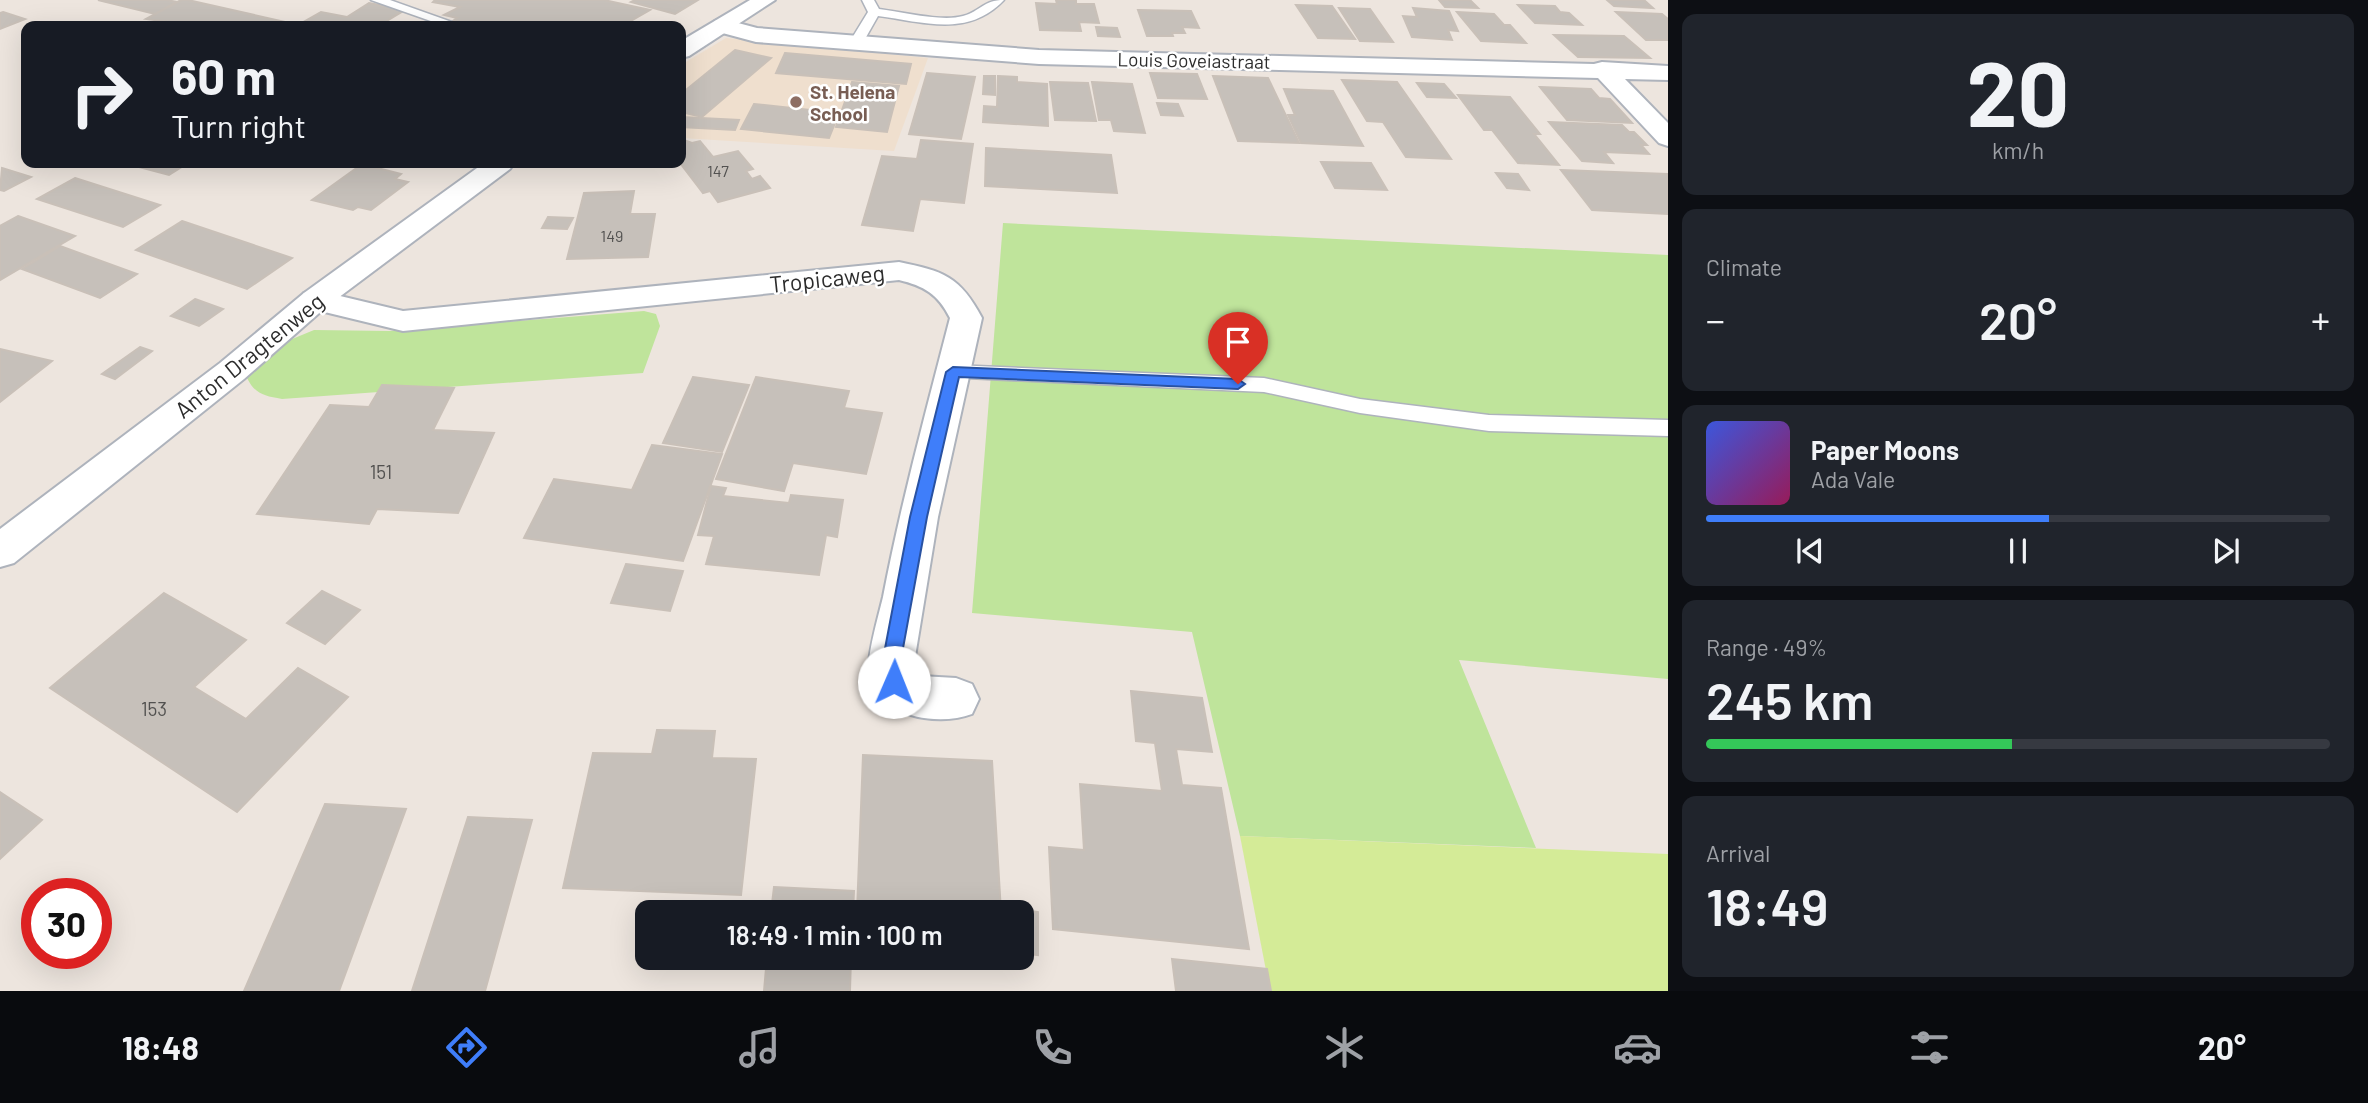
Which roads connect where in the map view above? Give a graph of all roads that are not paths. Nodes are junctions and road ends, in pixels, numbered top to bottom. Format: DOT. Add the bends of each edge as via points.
graph roads {
  1 [pos="377,0"];
  2 [pos="998,0"];
  3 [pos="756,1"];
  4 [pos="871,6"];
  5 [pos="442,21"];
  6 [pos="723,26"];
  7 [pos="856,43"];
  8 [pos="686,48"];
  9 [pos="1602,69"];
  10 [pos="1668,73"];
  11 [pos="1668,138"];
  12 [pos="494,168"];
  13 [pos="315,300"];
  14 [pos="953,372"];
  15 [pos="1668,428"];
  16 [pos="0,551"];
  17 [pos="956,699"];
  1 -- 5 [label="lane"];
  2 -- 4 [label="lane" via="970,19 953,22"];
  3 -- 6 [label="street"];
  4 -- 7 [label="lane"];
  6 -- 7 [label="street, Louis Goveiastraat" via="757,35"];
  6 -- 8 [label="street"];
  7 -- 9 [label="street, Louis Goveiastraat" via="1039,57"];
  9 -- 10 [label="street, Louis Goveiastraat"];
  9 -- 11 [label="street"];
  12 -- 13 [label="street, Anton Dragtenweg"];
  13 -- 14 [label="street, Tropicaweg" via="403,321 898,271 931,278 956,295 966,318"];
  13 -- 16 [label="street, Anton Dragtenweg" via="232,371"];
  14 -- 15 [label="lane" via="1264,385 1360,406 1489,424"];
  14 -- 17 [label="street, Tropicaweg" via="918,517 891,670 894,682 915,697"];
}
